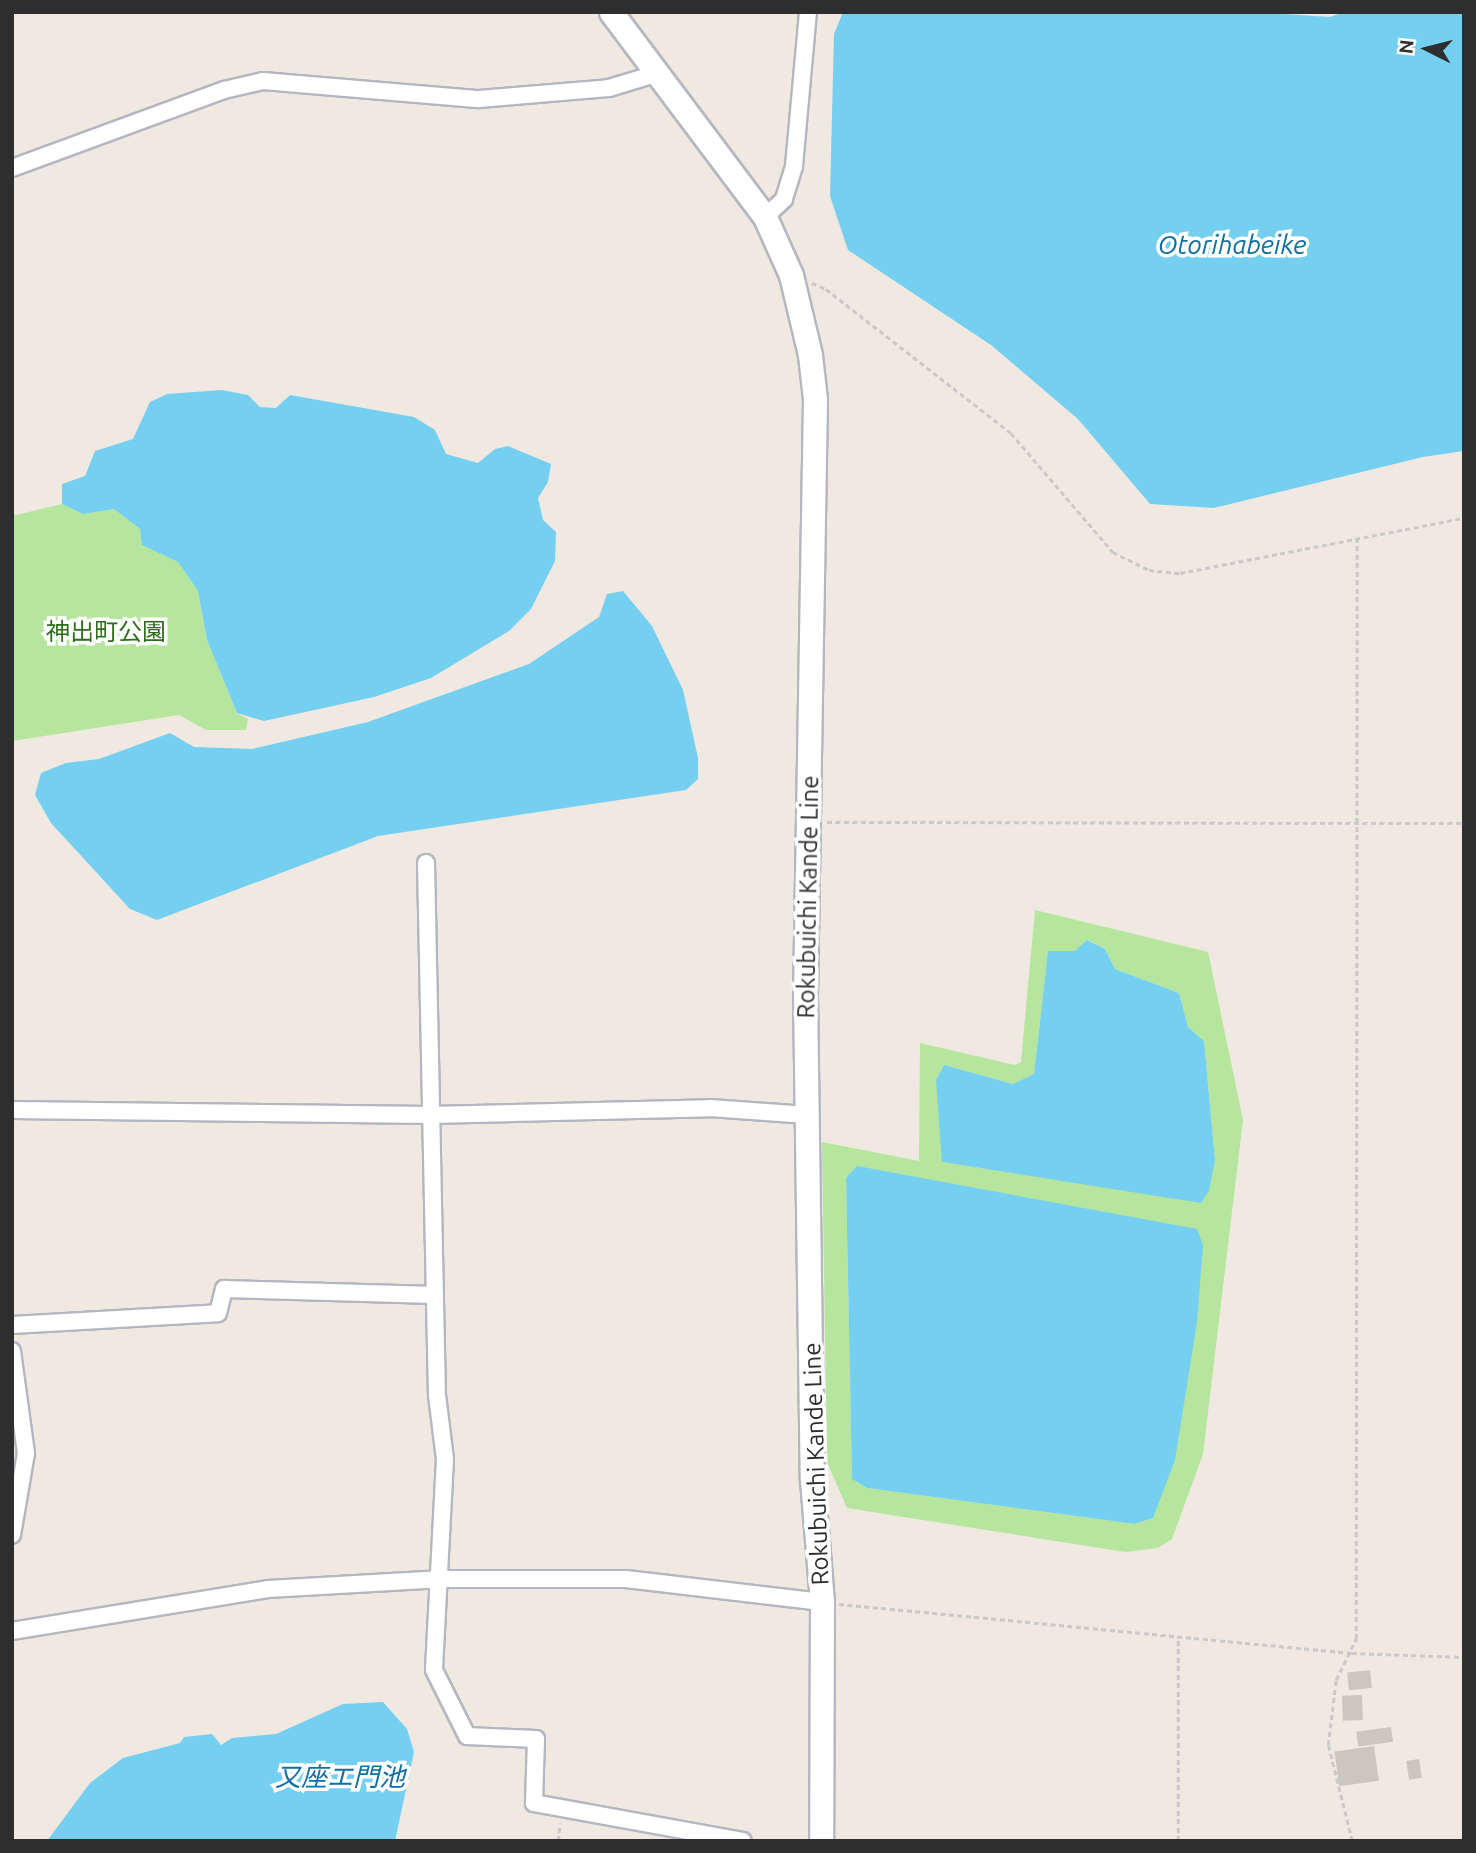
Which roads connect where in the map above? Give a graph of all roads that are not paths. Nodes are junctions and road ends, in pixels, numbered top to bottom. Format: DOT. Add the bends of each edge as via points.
graph roads {
  1 [pos="611,12"];
  2 [pos="808,12"];
  3 [pos="655,74"];
  4 [pos="12,168"];
  5 [pos="765,216"];
  6 [pos="426,863"];
  7 [pos="12,1110"];
  8 [pos="431,1115"];
  9 [pos="808,1115"];
  10 [pos="435,1295"];
  11 [pos="12,1325"];
  12 [pos="12,1352"];
  13 [pos="12,1535"];
  14 [pos="439,1578"];
  15 [pos="822,1602"];
  16 [pos="12,1631"];
  17 [pos="743,1841"];
  18 [pos="821,1841"];
  1 -- 3 [label="main road, Rokubuichi Kande Line"];
  2 -- 5 [label="street" via="794,166 784,199"];
  3 -- 4 [label="street" via="609,88 479,99 263,81 224,90"];
  3 -- 5 [label="main road, Rokubuichi Kande Line"];
  5 -- 9 [label="main road, Rokubuichi Kande Line" via="791,275 815,399 807,821"];
  6 -- 8 [label="street"];
  7 -- 8 [label="street"];
  8 -- 9 [label="street" via="710,1108"];
  8 -- 10 [label="street"];
  9 -- 15 [label="main road, Rokubuichi Kande Line" via="813,1508"];
  10 -- 11 [label="street" via="224,1289 218,1313"];
  10 -- 14 [label="street" via="437,1395 445,1459"];
  12 -- 13 [label="street" via="26,1452"];
  14 -- 15 [label="street" via="626,1579"];
  14 -- 16 [label="street" via="268,1589"];
  14 -- 17 [label="street" via="434,1670 467,1736 536,1739 534,1803"];
  15 -- 18 [label="main road, Rokubuichi Kande Line"];
}
